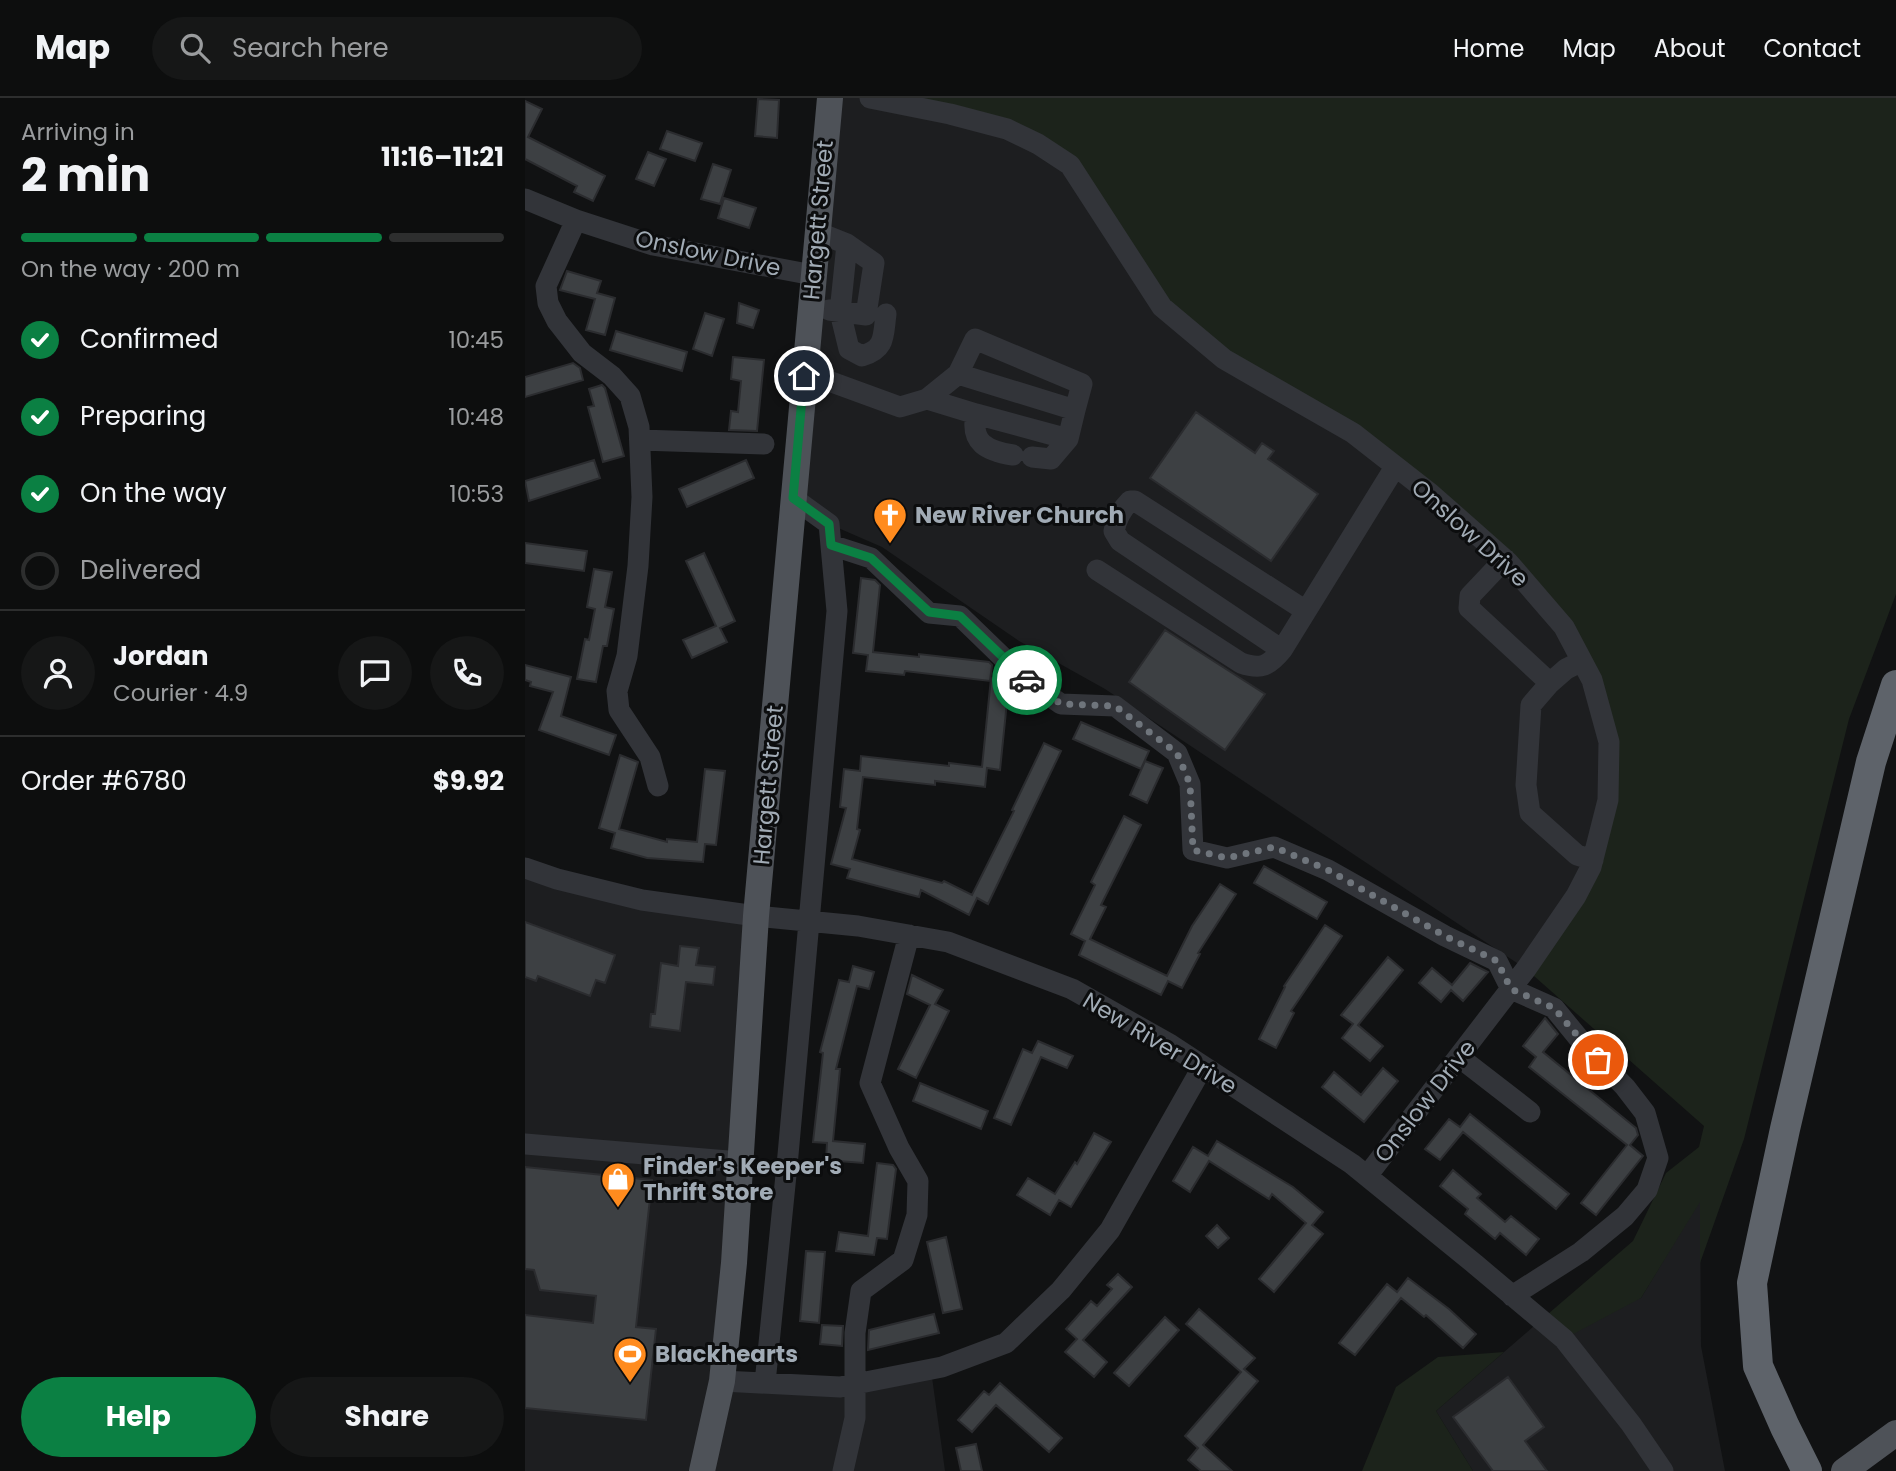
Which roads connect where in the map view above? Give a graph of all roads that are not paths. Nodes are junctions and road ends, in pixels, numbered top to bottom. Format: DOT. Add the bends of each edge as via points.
graph roads {
  1 [pos="830,98"];
  2 [pos="870,98"];
  3 [pos="525,199"];
  4 [pos="576,220"];
  5 [pos="817,233"];
  6 [pos="813,275"];
  7 [pos="810,307"];
  8 [pos="840,312"];
  9 [pos="885,314"];
  10 [pos="958,374"];
  11 [pos="804,376"];
  12 [pos="927,399"];
  13 [pos="1075,410"];
  14 [pos="976,414"];
  15 [pos="1068,439"];
  16 [pos="640,440"];
  17 [pos="764,444"];
  18 [pos="1395,467"];
  19 [pos="793,498"];
  20 [pos="831,545"];
  21 [pos="1505,559"];
  22 [pos="1097,570"];
  23 [pos="1305,611"];
  24 [pos="1282,650"];
  25 [pos="1582,660"];
  26 [pos="1550,684"];
  27 [pos="1896,685"];
  28 [pos="658,786"];
  29 [pos="1593,860"];
  30 [pos="525,868"];
  31 [pos="756,916"];
  32 [pos="807,921"];
  33 [pos="909,935"];
  34 [pos="1511,989"];
  35 [pos="1459,1057"];
  36 [pos="1203,1066"];
  37 [pos="1530,1112"];
  38 [pos="525,1144"];
  39 [pos="740,1162"];
  40 [pos="1367,1176"];
  41 [pos="1513,1296"];
  42 [pos="722,1381"];
  43 [pos="765,1383"];
  44 [pos="854,1384"];
  45 [pos="1896,1433"];
  46 [pos="702,1471"];
  47 [pos="843,1471"];
  48 [pos="1663,1471"];
  49 [pos="1807,1471"];
  50 [pos="1844,1471"];
  1 -- 5 [label="main road, Hargett Street"];
  2 -- 18 [label="street, Onslow Drive" via="1007,129 1070,164 1162,307 1224,359 1353,433"];
  3 -- 4 [label="street, Onslow Drive"];
  4 -- 6 [label="street, Onslow Drive" via="653,245"];
  4 -- 16 [label="street" via="546,286 548,303 582,354 630,396"];
  5 -- 6 [label="main road, Hargett Street"];
  5 -- 8 [label="street" via="847,244 874,263 866,315"];
  6 -- 7 [label="main road, Hargett Street"];
  7 -- 8 [label="street"];
  7 -- 11 [label="main road, Hargett Street"];
  8 -- 9 [label="street" via="849,349 862,356 882,343"];
  10 -- 12 [label="street"];
  10 -- 13 [label="street"];
  10 -- 13 [label="street" via="975,339 1082,384"];
  11 -- 12 [label="street" via="900,407"];
  11 -- 19 [label="main road, Hargett Street"];
  12 -- 14 [label="street"];
  13 -- 15 [label="street"];
  14 -- 15 [label="street"];
  14 -- 15 [label="street" via="973,430 977,439 995,452 1051,459"];
  16 -- 17 [label="street"];
  16 -- 28 [label="street" via="638,566 627,656 617,691 619,710 650,757"];
  18 -- 21 [label="street, Onslow Drive"];
  18 -- 23 [label="street"];
  19 -- 20 [label="street" via="829,524"];
  19 -- 31 [label="main road, Hargett Street"];
  20 -- 32 [label="street" via="837,611"];
  20 -- 34 [label="street" via="871,558 929,612 960,616 1024,678 1061,704 1115,706 1177,753 1190,784 1193,850 1227,858 1274,847 1328,870 1497,961"];
  21 -- 25 [label="street, Onslow Drive" via="1564,627"];
  21 -- 26 [label="street" via="1469,596 1469,608"];
  22 -- 24 [label="street" via="1241,663 1265,666"];
  23 -- 24 [label="street"];
  23 -- 24 [label="street" via="1135,501 1123,508 1114,531 1120,541"];
  25 -- 26 [label="street"];
  25 -- 29 [label="street, Onslow Drive" via="1609,742 1608,800"];
  26 -- 29 [label="street" via="1531,705 1526,785 1530,813 1577,855"];
  27 -- 49 [label="highway" via="1871,762 1752,1283 1758,1366"];
  29 -- 34 [label="street, Onslow Drive" via="1576,896"];
  30 -- 31 [label="street, New River Drive" via="642,900"];
  31 -- 32 [label="street, New River Drive"];
  31 -- 39 [label="main road, Hargett Street"];
  32 -- 33 [label="street, New River Drive"];
  32 -- 43 [label="street"];
  33 -- 36 [label="street, New River Drive" via="948,942 1072,989"];
  33 -- 44 [label="street" via="870,1083 918,1181 917,1215 903,1260 860,1292"];
  34 -- 35 [label="street, Onslow Drive"];
  34 -- 41 [label="street" via="1554,1008 1625,1087 1645,1113 1658,1158 1647,1190 1625,1216 1581,1252"];
  35 -- 37 [label="street"];
  35 -- 40 [label="street, Onslow Drive"];
  36 -- 40 [label="street, New River Drive"];
  36 -- 44 [label="street" via="1110,1230 1061,1290 1006,1343 942,1367"];
  38 -- 39 [label="street"];
  39 -- 42 [label="main road, Hargett Street"];
  40 -- 41 [label="street, New River Drive"];
  41 -- 48 [label="street, New River Drive" via="1564,1339"];
  42 -- 43 [label="street"];
  42 -- 46 [label="main road, Hargett Street"];
  43 -- 44 [label="street"];
  44 -- 47 [label="street" via="855,1418"];
  45 -- 50 [label="main road"];
}
